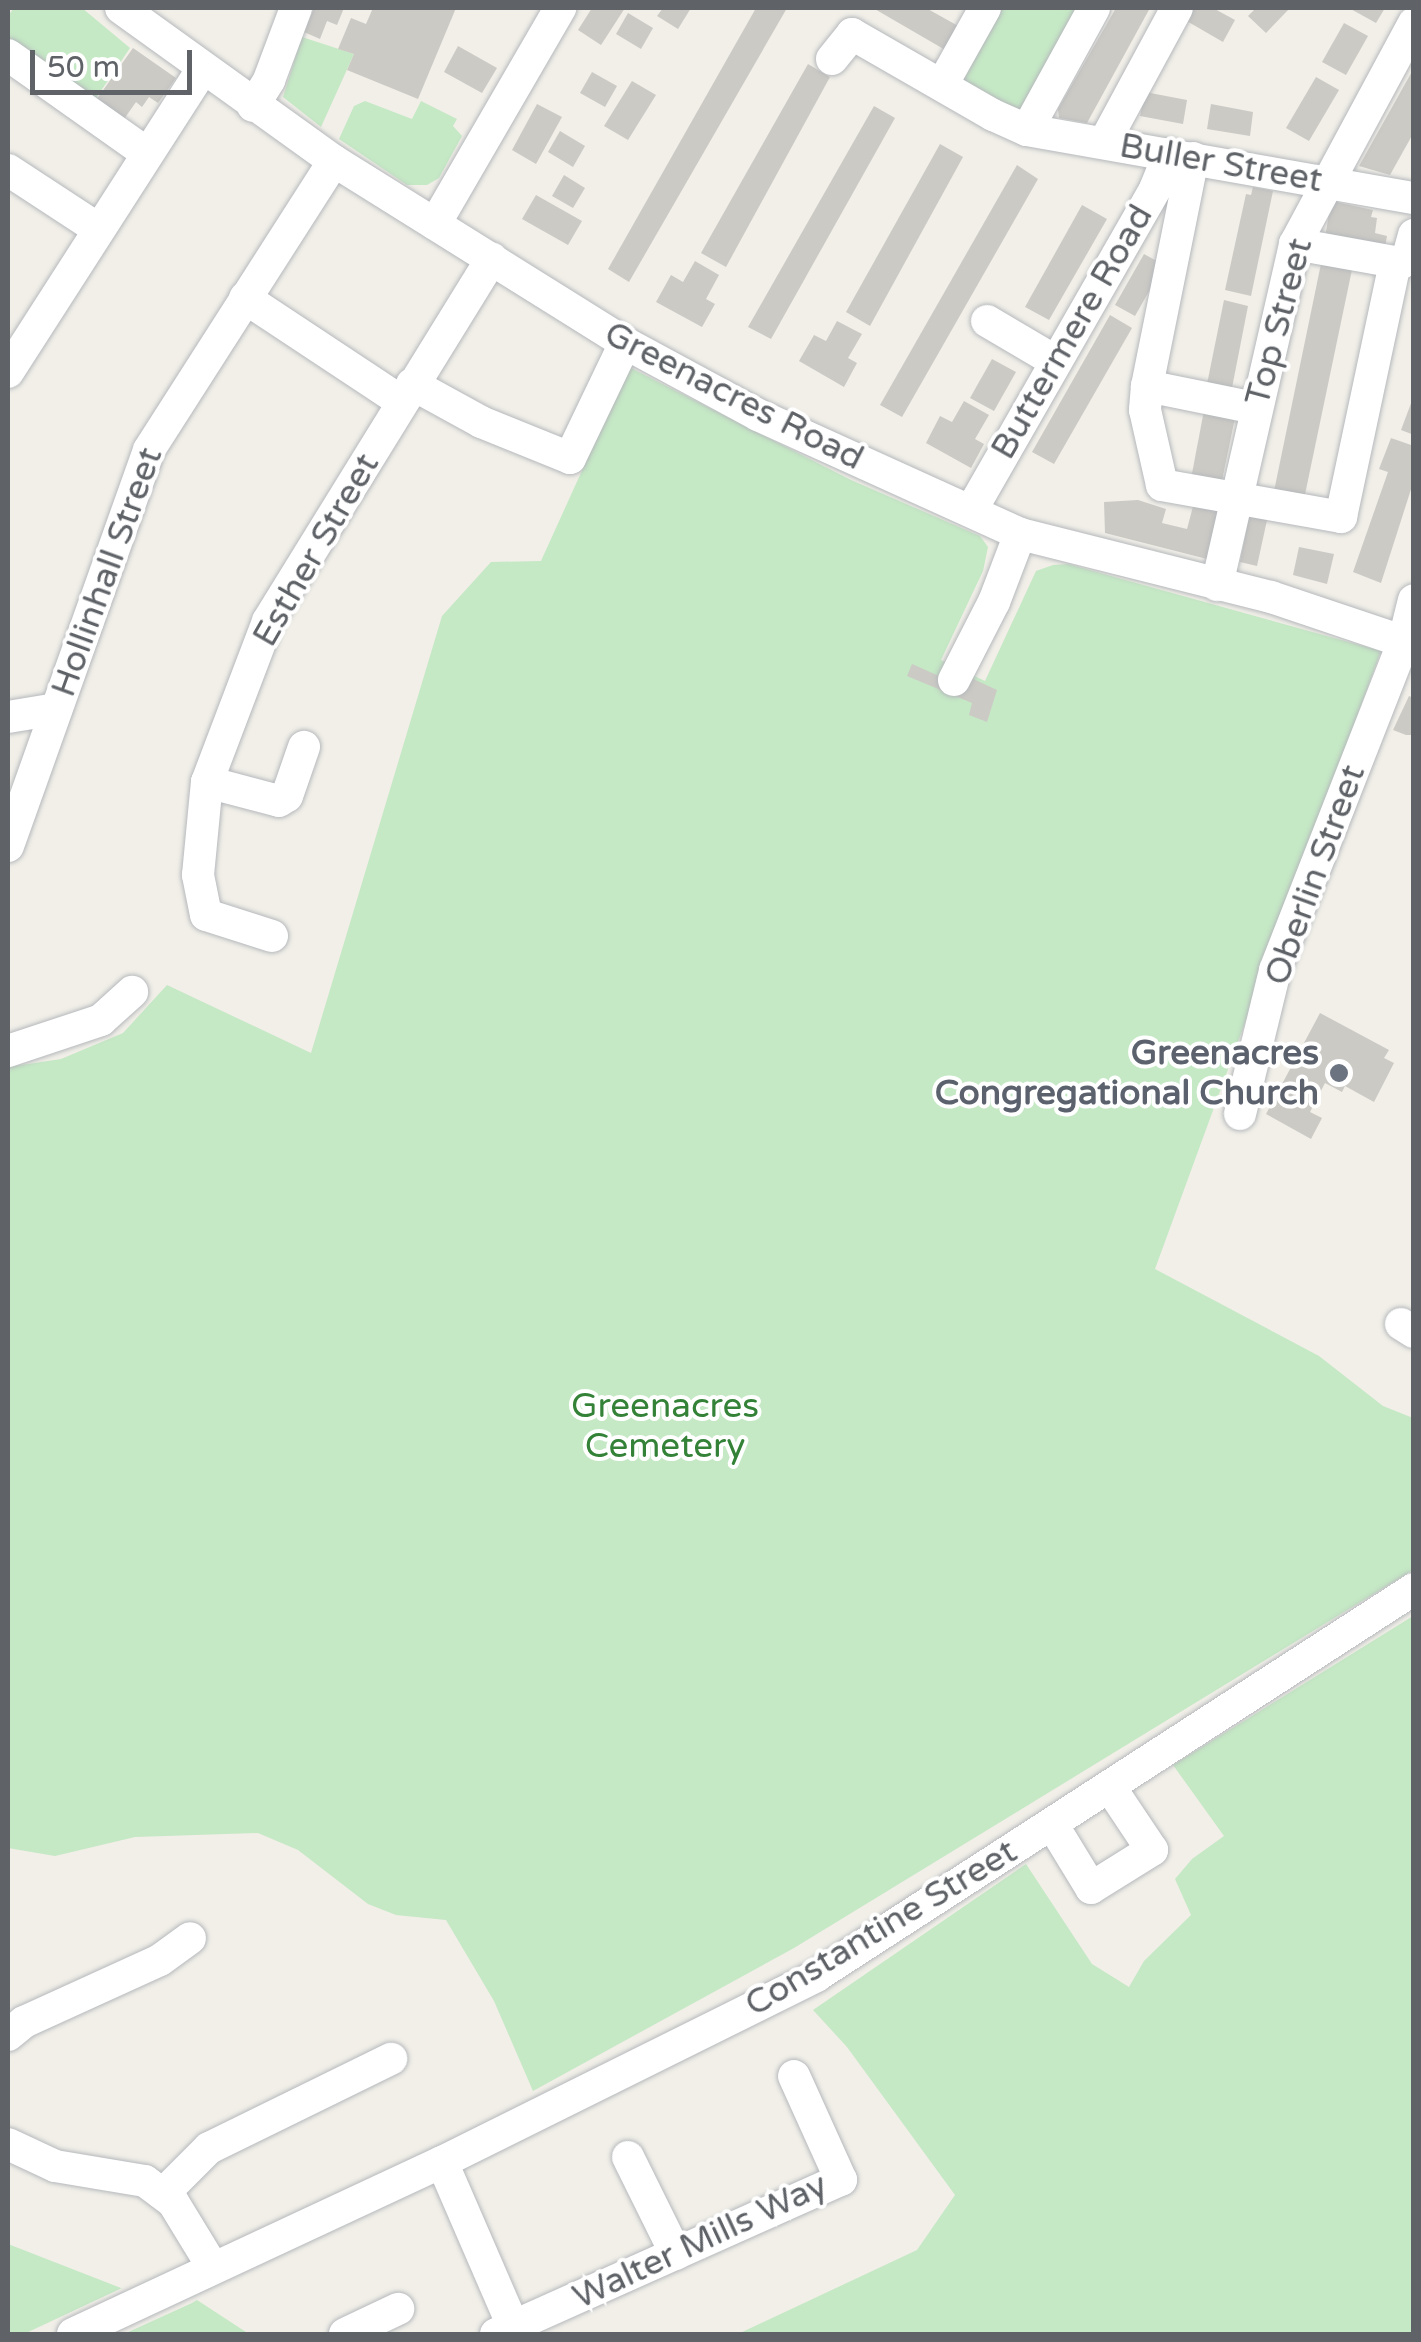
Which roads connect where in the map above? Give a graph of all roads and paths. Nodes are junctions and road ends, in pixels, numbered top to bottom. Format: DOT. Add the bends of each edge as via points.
graph roads {
  1 [pos="122,8"];
  2 [pos="296,8"];
  3 [pos="560,8"];
  4 [pos="985,8"];
  5 [pos="1094,8"];
  6 [pos="1177,8"];
  7 [pos="1414,23"];
  8 [pos="8,55"];
  9 [pos="832,59"];
  10 [pos="204,68"];
  11 [pos="942,85"];
  12 [pos="252,106"];
  13 [pos="1027,130"];
  14 [pos="1104,143"];
  15 [pos="148,154"];
  16 [pos="1181,156"];
  17 [pos="334,161"];
  18 [pos="8,170"];
  19 [pos="1327,180"];
  20 [pos="1414,198"];
  21 [pos="435,224"];
  22 [pos="98,229"];
  23 [pos="1295,244"];
  24 [pos="1404,249"];
  25 [pos="492,259"];
  26 [pos="244,298"];
  27 [pos="987,321"];
  28 [pos="625,343"];
  29 [pos="1055,360"];
  30 [pos="8,372"];
  31 [pos="1147,386"];
  32 [pos="407,393"];
  33 [pos="1255,408"];
  34 [pos="1234,495"];
  35 [pos="972,509"];
  36 [pos="1020,534"];
  37 [pos="1217,584"];
  38 [pos="1414,600"];
  39 [pos="1409,642"];
  40 [pos="954,680"];
  41 [pos="56,709"];
  42 [pos="8,717"];
  43 [pos="304,747"];
  44 [pos="208,782"];
  45 [pos="8,846"];
  46 [pos="272,936"];
  47 [pos="132,992"];
  48 [pos="8,1051"];
  49 [pos="1240,1114"];
  50 [pos="1414,1589"];
  51 [pos="1110,1787"];
  52 [pos="1052,1824"];
  53 [pos="190,1938"];
  54 [pos="8,2036"];
  55 [pos="391,2059"];
  56 [pos="794,2076"];
  57 [pos="8,2144"];
  58 [pos="628,2157"];
  59 [pos="442,2162"];
  60 [pos="163,2194"];
  61 [pos="676,2254"];
  62 [pos="212,2266"];
  63 [pos="402,2312"];
  64 [pos="504,2330"];
  65 [pos="73,2334"];
  66 [pos="344,2334"];
  1 -- 10 [label="street, Greenacres Road"];
  2 -- 12 [label="street"];
  3 -- 21 [label="street"];
  4 -- 11 [label="street"];
  5 -- 13 [label="street"];
  6 -- 14 [label="street"];
  7 -- 19 [label="street, Top Street"];
  8 -- 15 [label="street"];
  9 -- 11 [label="street, Buller Street" via="852,34"];
  10 -- 12 [label="street, Greenacres Road"];
  10 -- 15 [label="street"];
  11 -- 13 [label="street, Buller Street"];
  12 -- 17 [label="street, Greenacres Road"];
  13 -- 14 [label="street, Buller Street"];
  14 -- 16 [label="street, Buller Street"];
  15 -- 22 [label="street"];
  16 -- 19 [label="street, Buller Street"];
  16 -- 29 [label="street, Buttermere Road"];
  16 -- 31 [label="street"];
  17 -- 21 [label="street, Greenacres Road"];
  17 -- 26 [label="street, Hollinhall Street"];
  18 -- 22 [label="street"];
  19 -- 20 [label="street, Buller Street"];
  19 -- 23 [label="street, Top Street"];
  21 -- 25 [label="street, Greenacres Road"];
  22 -- 30 [label="street"];
  23 -- 24 [label="street"];
  23 -- 33 [label="street, Top Street"];
  24 -- 34 [label="street" via="1342,516"];
  25 -- 28 [label="street, Greenacres Road"];
  25 -- 32 [label="street, Esther Street"];
  26 -- 32 [label="street"];
  26 -- 41 [label="street, Hollinhall Street" via="149,450"];
  27 -- 29 [label="street"];
  28 -- 32 [label="street" via="570,458"];
  28 -- 35 [label="street, Greenacres Road" via="825,448"];
  29 -- 35 [label="street, Buttermere Road"];
  31 -- 33 [label="street"];
  31 -- 34 [label="street" via="1145,410 1162,485 1217,498"];
  32 -- 44 [label="street, Esther Street" via="268,621"];
  33 -- 34 [label="street, Top Street"];
  34 -- 37 [label="street, Top Street"];
  35 -- 36 [label="street, Greenacres Road"];
  36 -- 37 [label="street, Greenacres Road"];
  36 -- 40 [label="street"];
  37 -- 39 [label="street, Greenacres Road"];
  38 -- 39 [label="street, Oberlin Street"];
  39 -- 49 [label="street, Oberlin Street" via="1276,970"];
  41 -- 42 [label="street"];
  41 -- 45 [label="street, Hollinhall Street"];
  43 -- 44 [label="street" via="287,796 279,801"];
  44 -- 46 [label="street, Esther Street" via="198,875 206,915"];
  47 -- 48 [label="street" via="102,1020"];
  50 -- 51 [label="street, Constantine Street"];
  51 -- 52 [label="street, Constantine Street"];
  51 -- 52 [label="street" via="1152,1850 1092,1888"];
  52 -- 59 [label="street, Constantine Street" via="816,1976"];
  53 -- 54 [label="street" via="160,1960 24,2022"];
  55 -- 60 [label="street" via="209,2148"];
  56 -- 61 [label="street, Walter Mills Way" via="841,2180"];
  57 -- 60 [label="street" via="55,2166 145,2181"];
  58 -- 61 [label="street"];
  59 -- 62 [label="street, Constantine Street"];
  59 -- 64 [label="street, Walter Mills Way"];
  60 -- 62 [label="street"];
  61 -- 64 [label="street, Walter Mills Way"];
  62 -- 65 [label="street, Constantine Street"];
  63 -- 66 [label="street"];
}
